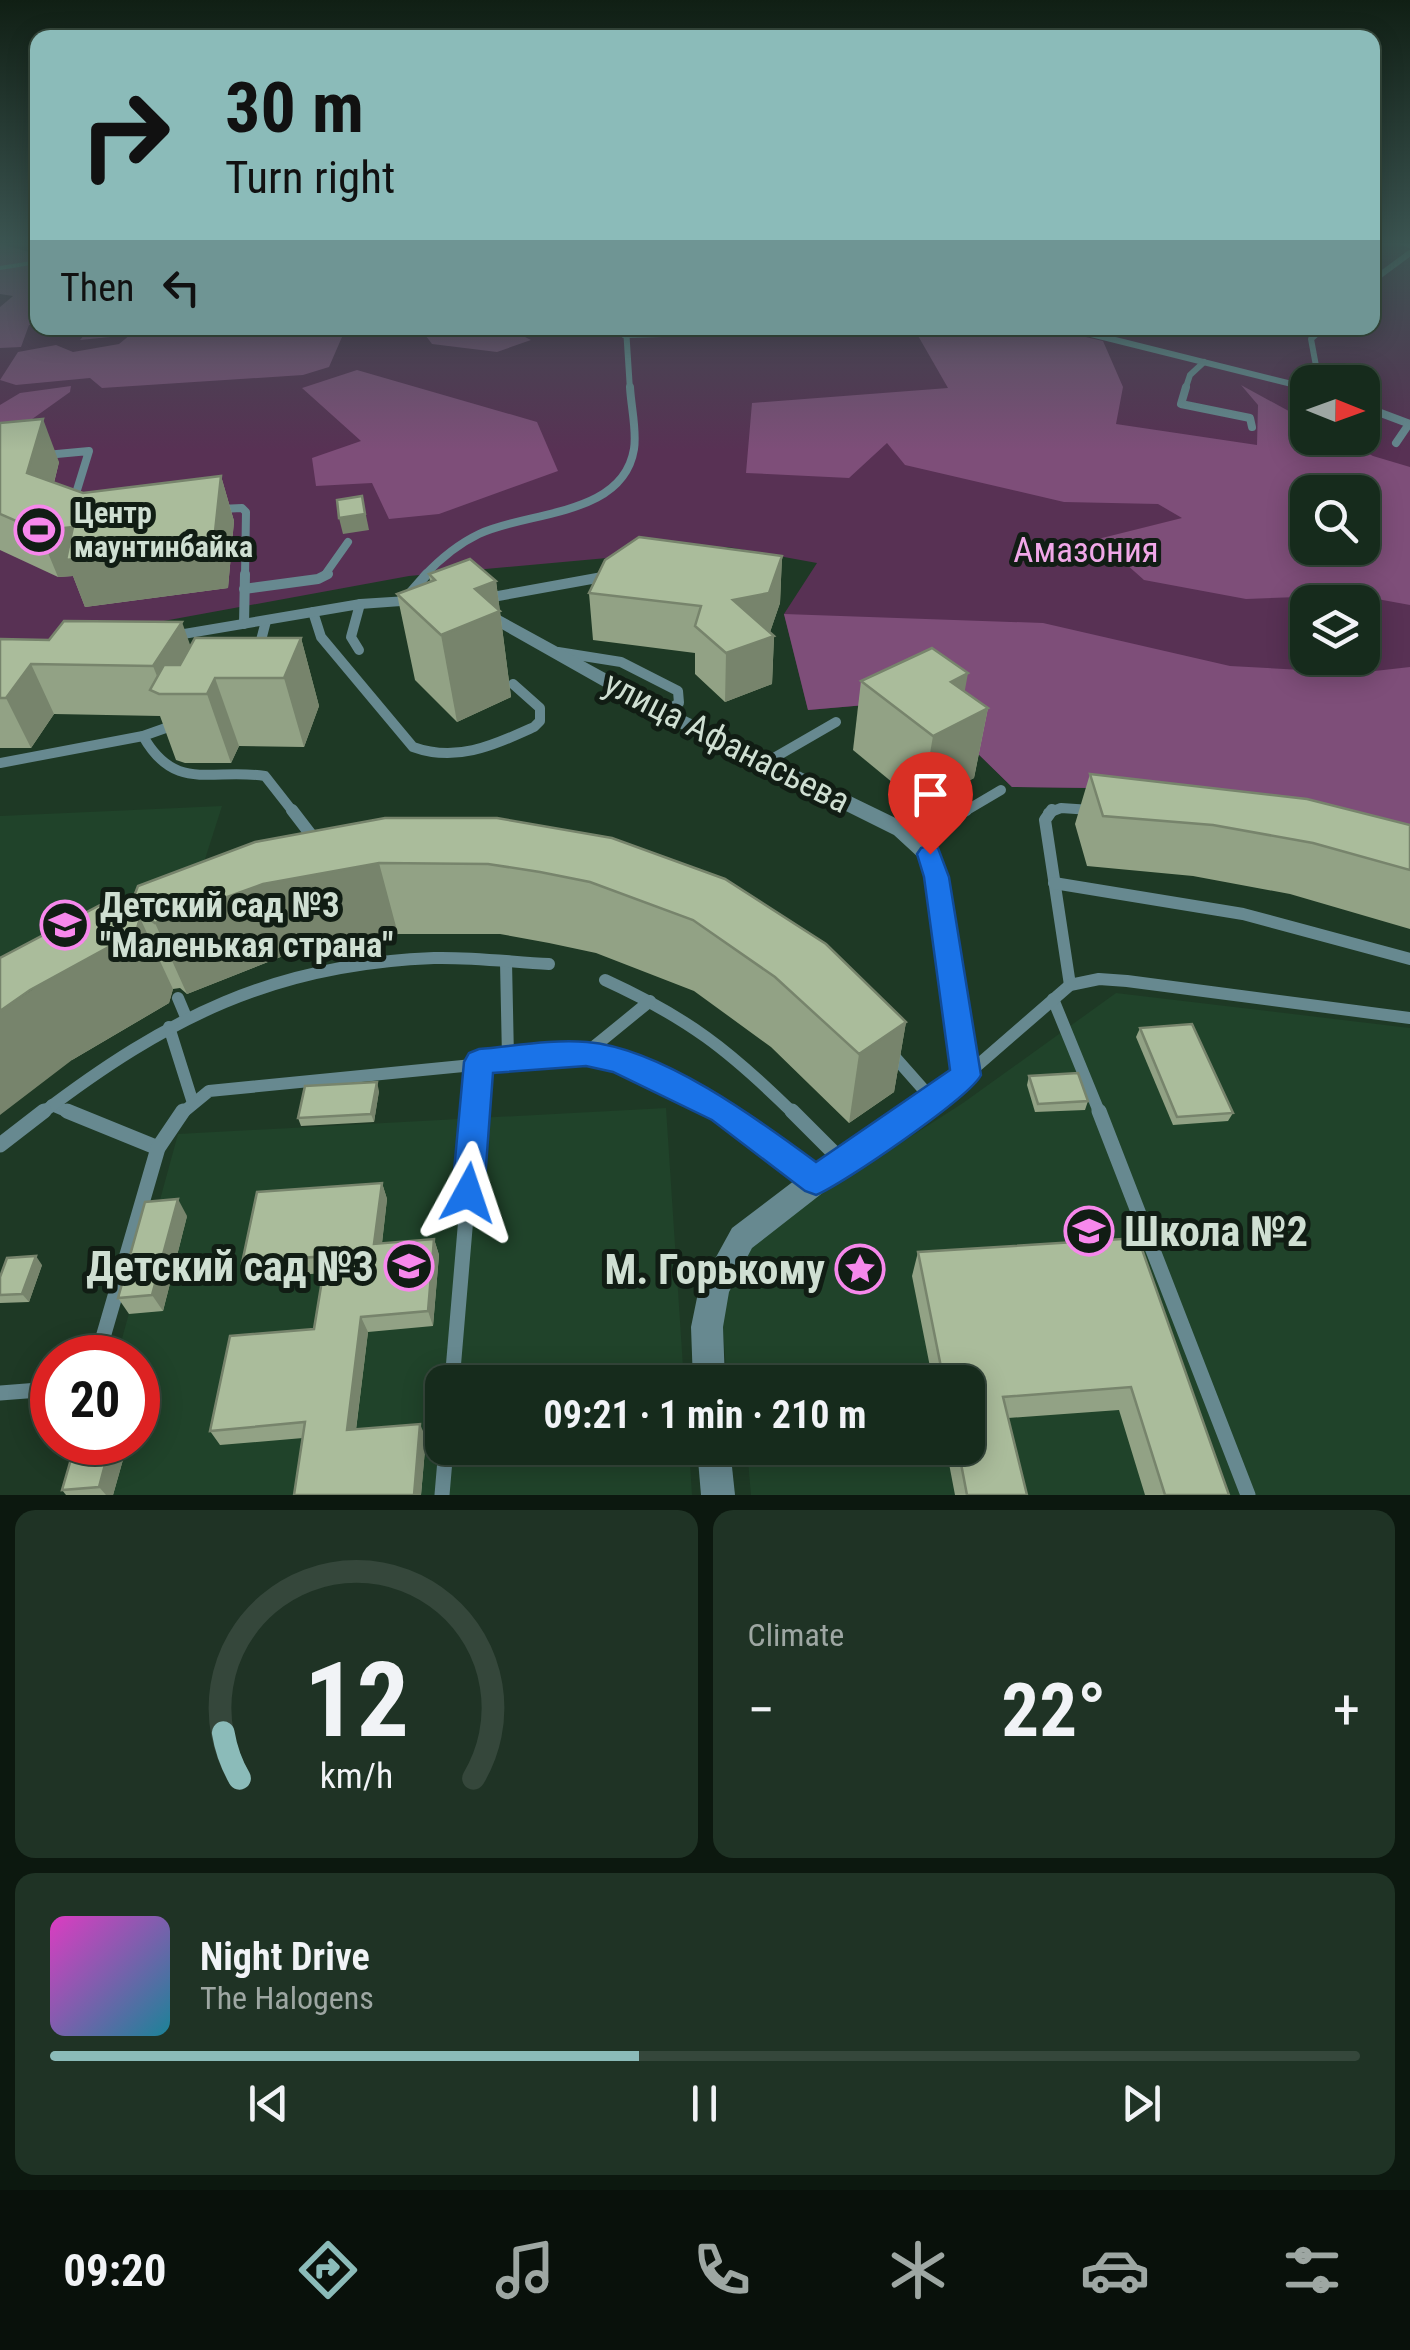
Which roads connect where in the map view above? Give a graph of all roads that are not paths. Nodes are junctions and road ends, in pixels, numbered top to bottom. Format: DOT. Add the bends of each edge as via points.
graph roads {
  1 [pos="625,335"];
  2 [pos="1095,335"];
  3 [pos="1315,335"];
  4 [pos="1204,362"];
  5 [pos="1315,365"];
  6 [pos="1290,384"];
  7 [pos="1380,413"];
  8 [pos="1410,424"];
  9 [pos="1252,426"];
  10 [pos="1396,443"];
  11 [pos="36,456"];
  12 [pos="214,510"];
  13 [pos="77,512"];
  14 [pos="348,542"];
  15 [pos="618,574"];
  16 [pos="244,589"];
  17 [pos="404,600"];
  18 [pos="460,602"];
  19 [pos="360,604"];
  20 [pos="313,612"];
  21 [pos="266,620"];
  22 [pos="244,624"];
  23 [pos="135,642"];
  24 [pos="359,650"];
  25 [pos="244,664"];
  26 [pos="513,684"];
  27 [pos="192,711"];
  28 [pos="836,722"];
  29 [pos="143,736"];
  30 [pos="0,763"];
  31 [pos="765,763"];
  32 [pos="1001,790"];
  33 [pos="1109,812"];
  34 [pos="917,840"];
  35 [pos="330,858"];
  36 [pos="1054,883"];
  37 [pos="1410,959"];
  38 [pos="506,962"];
  39 [pos="549,964"];
  40 [pos="605,980"];
  41 [pos="1070,985"];
  42 [pos="178,998"];
  43 [pos="1053,999"];
  44 [pos="650,1001"];
  45 [pos="186,1017"];
  46 [pos="1410,1018"];
  47 [pos="169,1027"];
  48 [pos="880,1041"];
  49 [pos="586,1054"];
  50 [pos="508,1058"];
  51 [pos="479,1062"];
  52 [pos="966,1075"];
  53 [pos="192,1100"];
  54 [pos="933,1100"];
  55 [pos="52,1105"];
  56 [pos="0,1144"];
  57 [pos="158,1148"];
  58 [pos="842,1161"];
  59 [pos="816,1180"];
  60 [pos="104,1335"];
  61 [pos="453,1365"];
  62 [pos="708,1365"];
  63 [pos="30,1391"];
  64 [pos="0,1393"];
  65 [pos="445,1465"];
  66 [pos="715,1465"];
  67 [pos="442,1495"];
  68 [pos="718,1495"];
  69 [pos="1248,1495"];
  1 -- 17 [label="lane" via="634,448 623,479 581,504 478,534 430,567"];
  2 -- 4 [label="lane"];
  3 -- 5 [label="lane"];
  4 -- 6 [label="lane"];
  4 -- 9 [label="lane" via="1190,375 1181,404 1250,418"];
  7 -- 8 [label="lane"];
  8 -- 10 [label="lane"];
  11 -- 13 [label="lane" via="89,450 72,507"];
  12 -- 16 [label="lane" via="246,512"];
  14 -- 16 [label="lane" via="318,579"];
  15 -- 18 [label="lane"];
  16 -- 22 [label="lane"];
  17 -- 18 [label="street, улица Афанасьева"];
  17 -- 19 [label="street, улица Афанасьева"];
  18 -- 31 [label="street, улица Афанасьева"];
  19 -- 20 [label="street, улица Афанасьева"];
  19 -- 24 [label="lane" via="351,638"];
  20 -- 21 [label="street, улица Афанасьева"];
  20 -- 26 [label="lane" via="321,636 413,747 427,754 474,752 534,727 540,708"];
  21 -- 22 [label="street, улица Афанасьева"];
  21 -- 25 [label="lane" via="265,637"];
  22 -- 23 [label="street, улица Афанасьева"];
  27 -- 29 [label="lane" via="166,730"];
  28 -- 31 [label="lane"];
  29 -- 30 [label="lane"];
  29 -- 35 [label="lane" via="154,762 168,771 265,776"];
  31 -- 34 [label="street, улица Афанасьева"];
  32 -- 34 [label="lane"];
  33 -- 36 [label="lane" via="1048,811"];
  34 -- 52 [label="street" via="930,854 936,877"];
  36 -- 37 [label="lane" via="1243,914"];
  36 -- 41 [label="lane"];
  38 -- 39 [label="lane"];
  38 -- 45 [label="lane" via="436,958 344,967 259,988"];
  38 -- 50 [label="lane"];
  40 -- 44 [label="lane"];
  41 -- 43 [label="lane"];
  41 -- 46 [label="lane" via="1118,978"];
  42 -- 45 [label="lane"];
  43 -- 52 [label="lane"];
  43 -- 69 [label="lane"];
  44 -- 49 [label="lane"];
  44 -- 58 [label="lane" via="738,1058"];
  45 -- 47 [label="lane"];
  47 -- 53 [label="lane"];
  47 -- 55 [label="lane"];
  48 -- 54 [label="lane"];
  49 -- 50 [label="lane"];
  49 -- 59 [label="lane" via="618,1060 722,1110"];
  50 -- 51 [label="lane"];
  51 -- 53 [label="lane" via="233,1086"];
  51 -- 61 [label="lane"];
  52 -- 54 [label="street"];
  53 -- 57 [label="lane"];
  54 -- 58 [label="street"];
  55 -- 56 [label="lane"];
  55 -- 57 [label="lane"];
  57 -- 60 [label="lane"];
  58 -- 59 [label="street"];
  59 -- 62 [label="street" via="742,1238 724,1265 707,1327"];
  63 -- 64 [label="lane"];
  65 -- 67 [label="lane"];
  66 -- 68 [label="street"];
}
